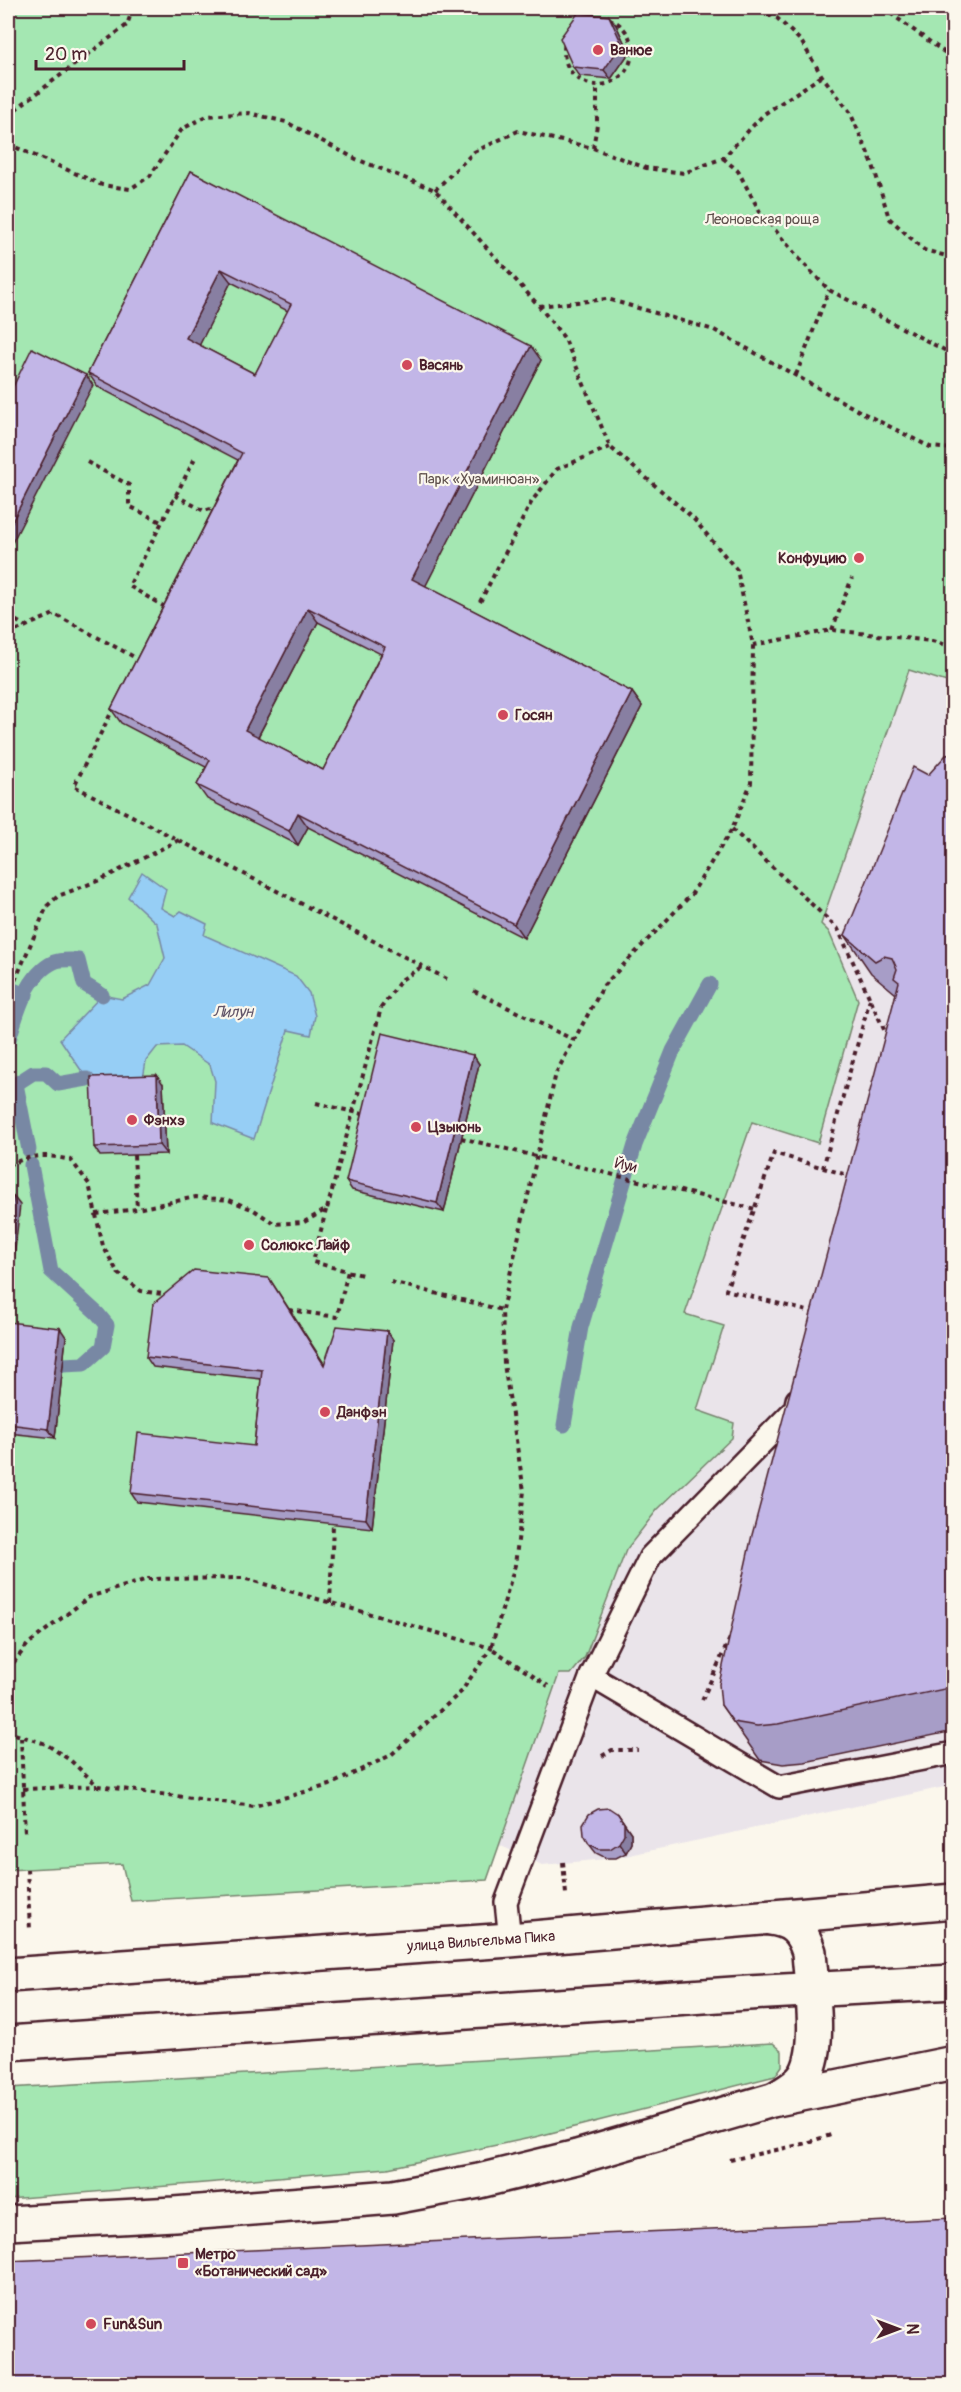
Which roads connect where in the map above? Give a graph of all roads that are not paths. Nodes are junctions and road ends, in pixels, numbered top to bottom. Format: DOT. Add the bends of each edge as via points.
graph roads {
  1 [pos="803,1377"];
  2 [pos="591,1676"];
  3 [pos="954,1753"];
  4 [pos="954,1901"];
  5 [pos="770,1918"];
  6 [pos="510,1940"];
  7 [pos="8,1975"];
  8 [pos="954,1983"];
  9 [pos="812,1990"];
  10 [pos="8,2043"];
  11 [pos="954,2062"];
  12 [pos="772,2100"];
  13 [pos="8,2223"];
  1 -- 2 [label="lane" via="795,1409 650,1557"];
  2 -- 3 [label="lane" via="779,1787"];
  2 -- 6 [label="lane" via="506,1902"];
  4 -- 5 [label="main road, улица Вильгельма Пика"];
  5 -- 6 [label="main road, улица Вильгельма Пика"];
  5 -- 9 [label="main road" via="784,1920 800,1930 809,1952"];
  6 -- 7 [label="main road, улица Вильгельма Пика"];
  8 -- 9 [label="main road"];
  9 -- 10 [label="main road"];
  9 -- 12 [label="main road" via="812,2059 805,2076"];
  11 -- 12 [label="main road"];
  12 -- 13 [label="main road" via="577,2157 393,2197"];
}
